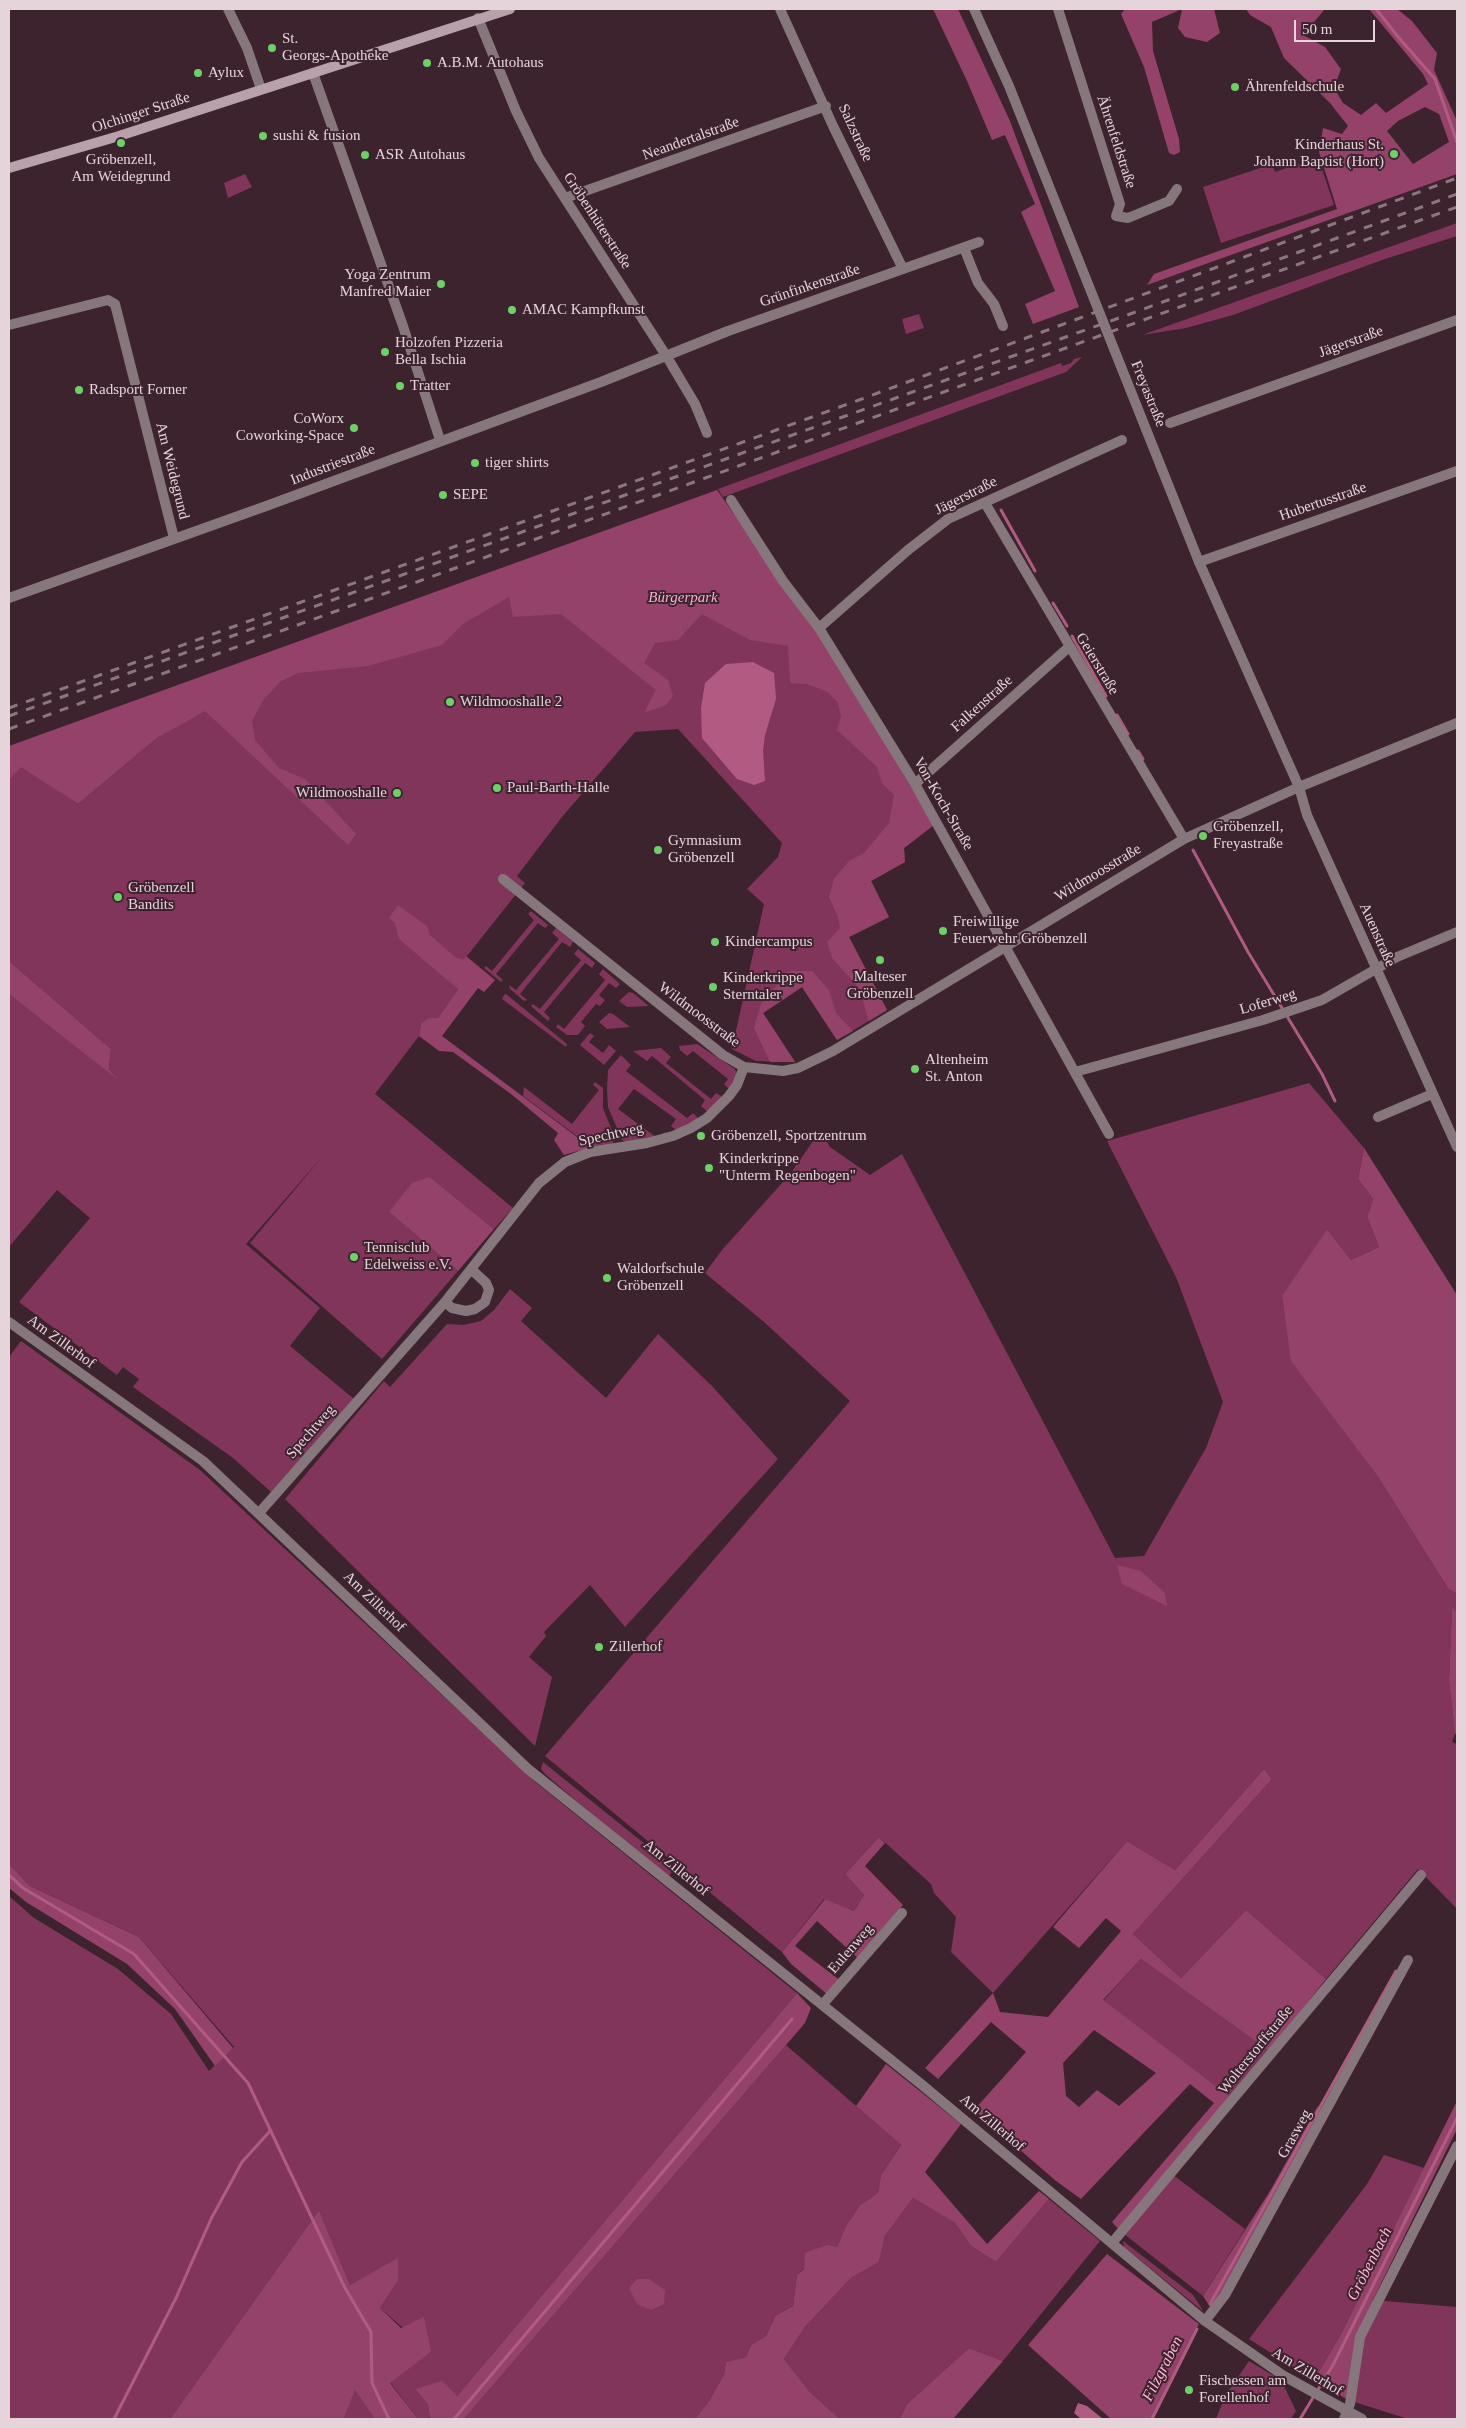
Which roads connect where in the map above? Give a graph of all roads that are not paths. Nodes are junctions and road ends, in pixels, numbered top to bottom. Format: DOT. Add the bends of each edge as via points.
graph roads {
  1 [pos="228,9"];
  2 [pos="510,9"];
  3 [pos="780,9"];
  4 [pos="974,9"];
  5 [pos="1058,9"];
  6 [pos="478,18"];
  7 [pos="312,73"];
  8 [pos="261,89"];
  9 [pos="826,106"];
  10 [pos="9,168"];
  11 [pos="1177,189"];
  12 [pos="565,198"];
  13 [pos="979,242"];
  14 [pos="964,248"];
  15 [pos="903,269"];
  16 [pos="1457,320"];
  17 [pos="9,325"];
  18 [pos="1003,326"];
  19 [pos="667,357"];
  20 [pos="1170,423"];
  21 [pos="707,433"];
  22 [pos="440,440"];
  23 [pos="1122,440"];
  24 [pos="1457,471"];
  25 [pos="731,500"];
  26 [pos="986,503"];
  27 [pos="174,538"];
  28 [pos="1199,562"];
  29 [pos="9,598"];
  30 [pos="819,628"];
  31 [pos="1069,647"];
  32 [pos="1457,723"];
  33 [pos="915,784"];
  34 [pos="1299,788"];
  35 [pos="1184,839"];
  36 [pos="504,879"];
  37 [pos="1457,932"];
  38 [pos="1005,946"];
  39 [pos="1376,970"];
  40 [pos="744,1067"];
  41 [pos="1075,1072"];
  42 [pos="1432,1094"];
  43 [pos="1378,1117"];
  44 [pos="1109,1134"];
  45 [pos="1457,1147"];
  46 [pos="472,1270"];
  47 [pos="445,1302"];
  48 [pos="9,1322"];
  49 [pos="260,1514"];
  50 [pos="1421,1875"];
  51 [pos="902,1913"];
  52 [pos="1408,1960"];
  53 [pos="823,2004"];
  54 [pos="1457,2146"];
  55 [pos="1112,2243"];
  56 [pos="1205,2321"];
  57 [pos="1345,2416"];
  58 [pos="1362,2419"];
  1 -- 8 [label="street" via="247,48"];
  2 -- 6 [label="main road, Olchinger Straße"];
  3 -- 9 [label="street, Salzstraße"];
  4 -- 28 [label="street, Freyastraße" via="1009,86"];
  5 -- 11 [label="street, Ährenfeldstraße" via="1120,204 1116,216 1128,218 1169,201"];
  6 -- 7 [label="main road, Olchinger Straße"];
  6 -- 12 [label="street, Gröbenhüterstraße" via="516,111 539,158"];
  7 -- 8 [label="main road, Olchinger Straße"];
  7 -- 22 [label="street" via="403,326"];
  8 -- 10 [label="main road, Olchinger Straße"];
  9 -- 12 [label="street, Neandertalstraße"];
  9 -- 15 [label="street, Salzstraße"];
  12 -- 19 [label="street, Gröbenhüterstraße"];
  13 -- 14 [label="street, Grünfinkenstraße"];
  14 -- 15 [label="street, Grünfinkenstraße"];
  14 -- 18 [label="street" via="978,282 994,304"];
  15 -- 19 [label="street, Grünfinkenstraße" via="728,330"];
  16 -- 20 [label="street, Jägerstraße"];
  17 -- 27 [label="street, Am Weidegrund" via="108,300 115,304"];
  19 -- 21 [label="street, Gröbenhüterstraße" via="695,404"];
  19 -- 22 [label="street, Industriestraße"];
  22 -- 27 [label="street, Industriestraße"];
  23 -- 26 [label="street, Jägerstraße"];
  24 -- 28 [label="street, Hubertusstraße"];
  25 -- 30 [label="street, Von-Koch-Straße"];
  26 -- 30 [label="street, Jägerstraße" via="948,519"];
  26 -- 31 [label="street, Geierstraße"];
  27 -- 29 [label="street, Industriestraße"];
  28 -- 34 [label="street, Freyastraße"];
  30 -- 33 [label="street, Von-Koch-Straße"];
  31 -- 33 [label="street, Falkenstraße"];
  31 -- 35 [label="street, Geierstraße"];
  32 -- 34 [label="street, Wildmoosstraße"];
  33 -- 38 [label="street, Von-Koch-Straße"];
  34 -- 35 [label="street, Wildmoosstraße"];
  34 -- 39 [label="street, Auenstraße" via="1307,815"];
  35 -- 38 [label="street, Wildmoosstraße"];
  36 -- 40 [label="street, Wildmoosstraße" via="709,1045"];
  37 -- 39 [label="street, Loferweg" via="1397,957"];
  38 -- 40 [label="street, Wildmoosstraße" via="863,1033 798,1068 783,1071"];
  38 -- 41 [label="street, Von-Koch-Straße"];
  39 -- 41 [label="street, Loferweg" via="1322,1000 1263,1020"];
  39 -- 42 [label="street, Auenstraße"];
  40 -- 46 [label="street, Spechtweg" via="737,1086 729,1096 707,1118 691,1128 673,1136 590,1152 565,1162 539,1183"];
  41 -- 44 [label="street, Von-Koch-Straße"];
  42 -- 43 [label="street"];
  42 -- 45 [label="street, Auenstraße"];
  46 -- 47 [label="street, Spechtweg"];
  46 -- 47 [label="street" via="489,1290 485,1302 466,1312"];
  47 -- 49 [label="street, Spechtweg"];
  48 -- 49 [label="street, Am Zillerhof" via="203,1461"];
  49 -- 53 [label="street, Am Zillerhof" via="528,1769"];
  50 -- 55 [label="street, Wolterstorffstraße"];
  51 -- 53 [label="street, Eulenweg"];
  52 -- 56 [label="street, Grasweg" via="1225,2295"];
  53 -- 55 [label="street, Am Zillerhof"];
  54 -- 57 [label="street" via="1360,2337 1350,2404"];
  55 -- 56 [label="street, Am Zillerhof"];
  56 -- 57 [label="street, Am Zillerhof"];
  57 -- 58 [label="street, Am Zillerhof"];
}
